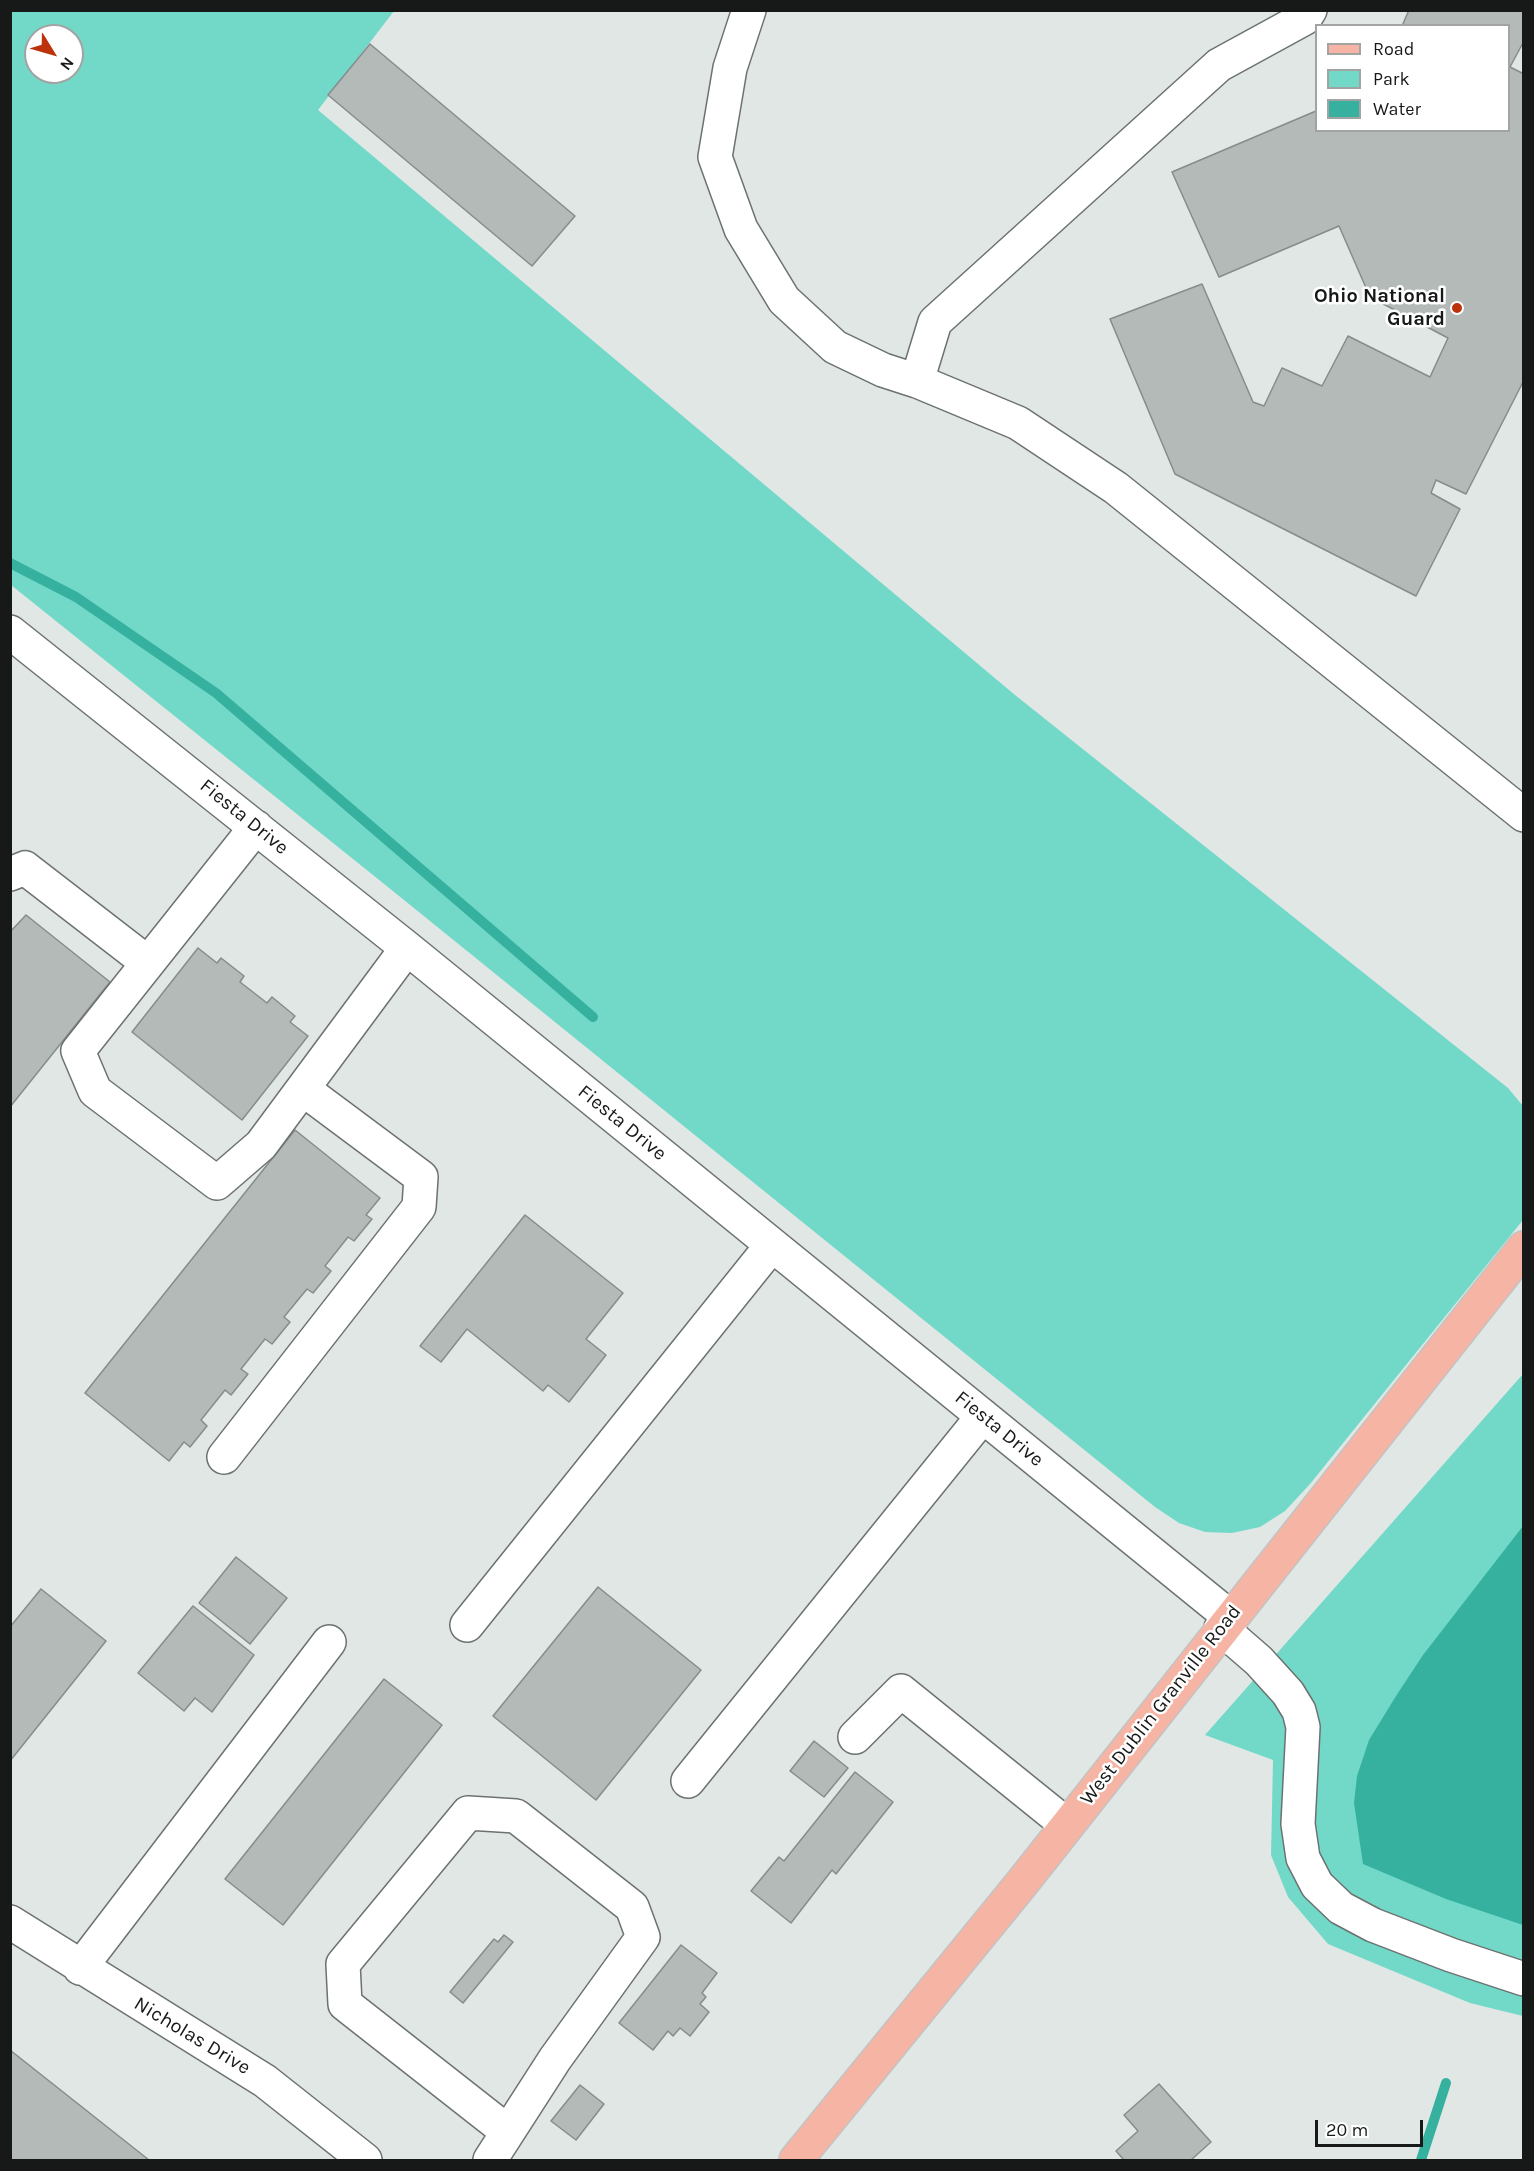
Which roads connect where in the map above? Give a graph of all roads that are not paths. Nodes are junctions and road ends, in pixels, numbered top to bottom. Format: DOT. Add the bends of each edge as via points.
graph roads {
  1 [pos="749,10"];
  2 [pos="1304,13"];
  3 [pos="917,381"];
  4 [pos="10,632"];
  5 [pos="1524,815"];
  6 [pos="256,827"];
  7 [pos="10,874"];
  8 [pos="407,948"];
  9 [pos="148,963"];
  10 [pos="303,1089"];
  11 [pos="772,1245"];
  12 [pos="1524,1248"];
  13 [pos="983,1416"];
  14 [pos="224,1457"];
  15 [pos="1226,1623"];
  16 [pos="466,1625"];
  17 [pos="329,1642"];
  18 [pos="855,1737"];
  19 [pos="688,1781"];
  20 [pos="1067,1825"];
  21 [pos="10,1922"];
  22 [pos="80,1968"];
  23 [pos="1524,1979"];
  24 [pos="508,2132"];
  25 [pos="365,2160"];
  26 [pos="490,2160"];
  27 [pos="796,2160"];
  1 -- 3 [label="street" via="730,68 715,157 741,229 784,300 835,347"];
  2 -- 3 [label="street" via="1219,65 934,322"];
  3 -- 5 [label="street" via="1018,423 1116,488"];
  4 -- 6 [label="street, Fiesta Drive"];
  6 -- 8 [label="street, Fiesta Drive"];
  6 -- 9 [label="street"];
  7 -- 9 [label="street" via="25,868"];
  8 -- 10 [label="street"];
  8 -- 11 [label="street, Fiesta Drive"];
  9 -- 10 [label="street" via="78,1051 95,1091 217,1183 261,1145"];
  10 -- 14 [label="street" via="420,1177 419,1208"];
  11 -- 13 [label="street, Fiesta Drive"];
  11 -- 16 [label="street"];
  12 -- 15 [label="main road, West Dublin Granville Road"];
  13 -- 15 [label="street, Fiesta Drive"];
  13 -- 19 [label="street"];
  15 -- 20 [label="main road, West Dublin Granville Road"];
  15 -- 23 [label="street, Fiesta Drive" via="1288,1693 1301,1715 1298,1824 1303,1858 1317,1885 1341,1908 1373,1924"];
  17 -- 22 [label="street"];
  18 -- 20 [label="street" via="901,1691"];
  20 -- 27 [label="main road, West Dublin Granville Road"];
  21 -- 22 [label="street, Nicholas Drive"];
  22 -- 25 [label="street, Nicholas Drive" via="265,2081"];
  24 -- 24 [label="street" via="555,2059 644,1937 632,1907 516,1816 468,1813 343,1964 345,2004"];
  24 -- 26 [label="street"];
}
